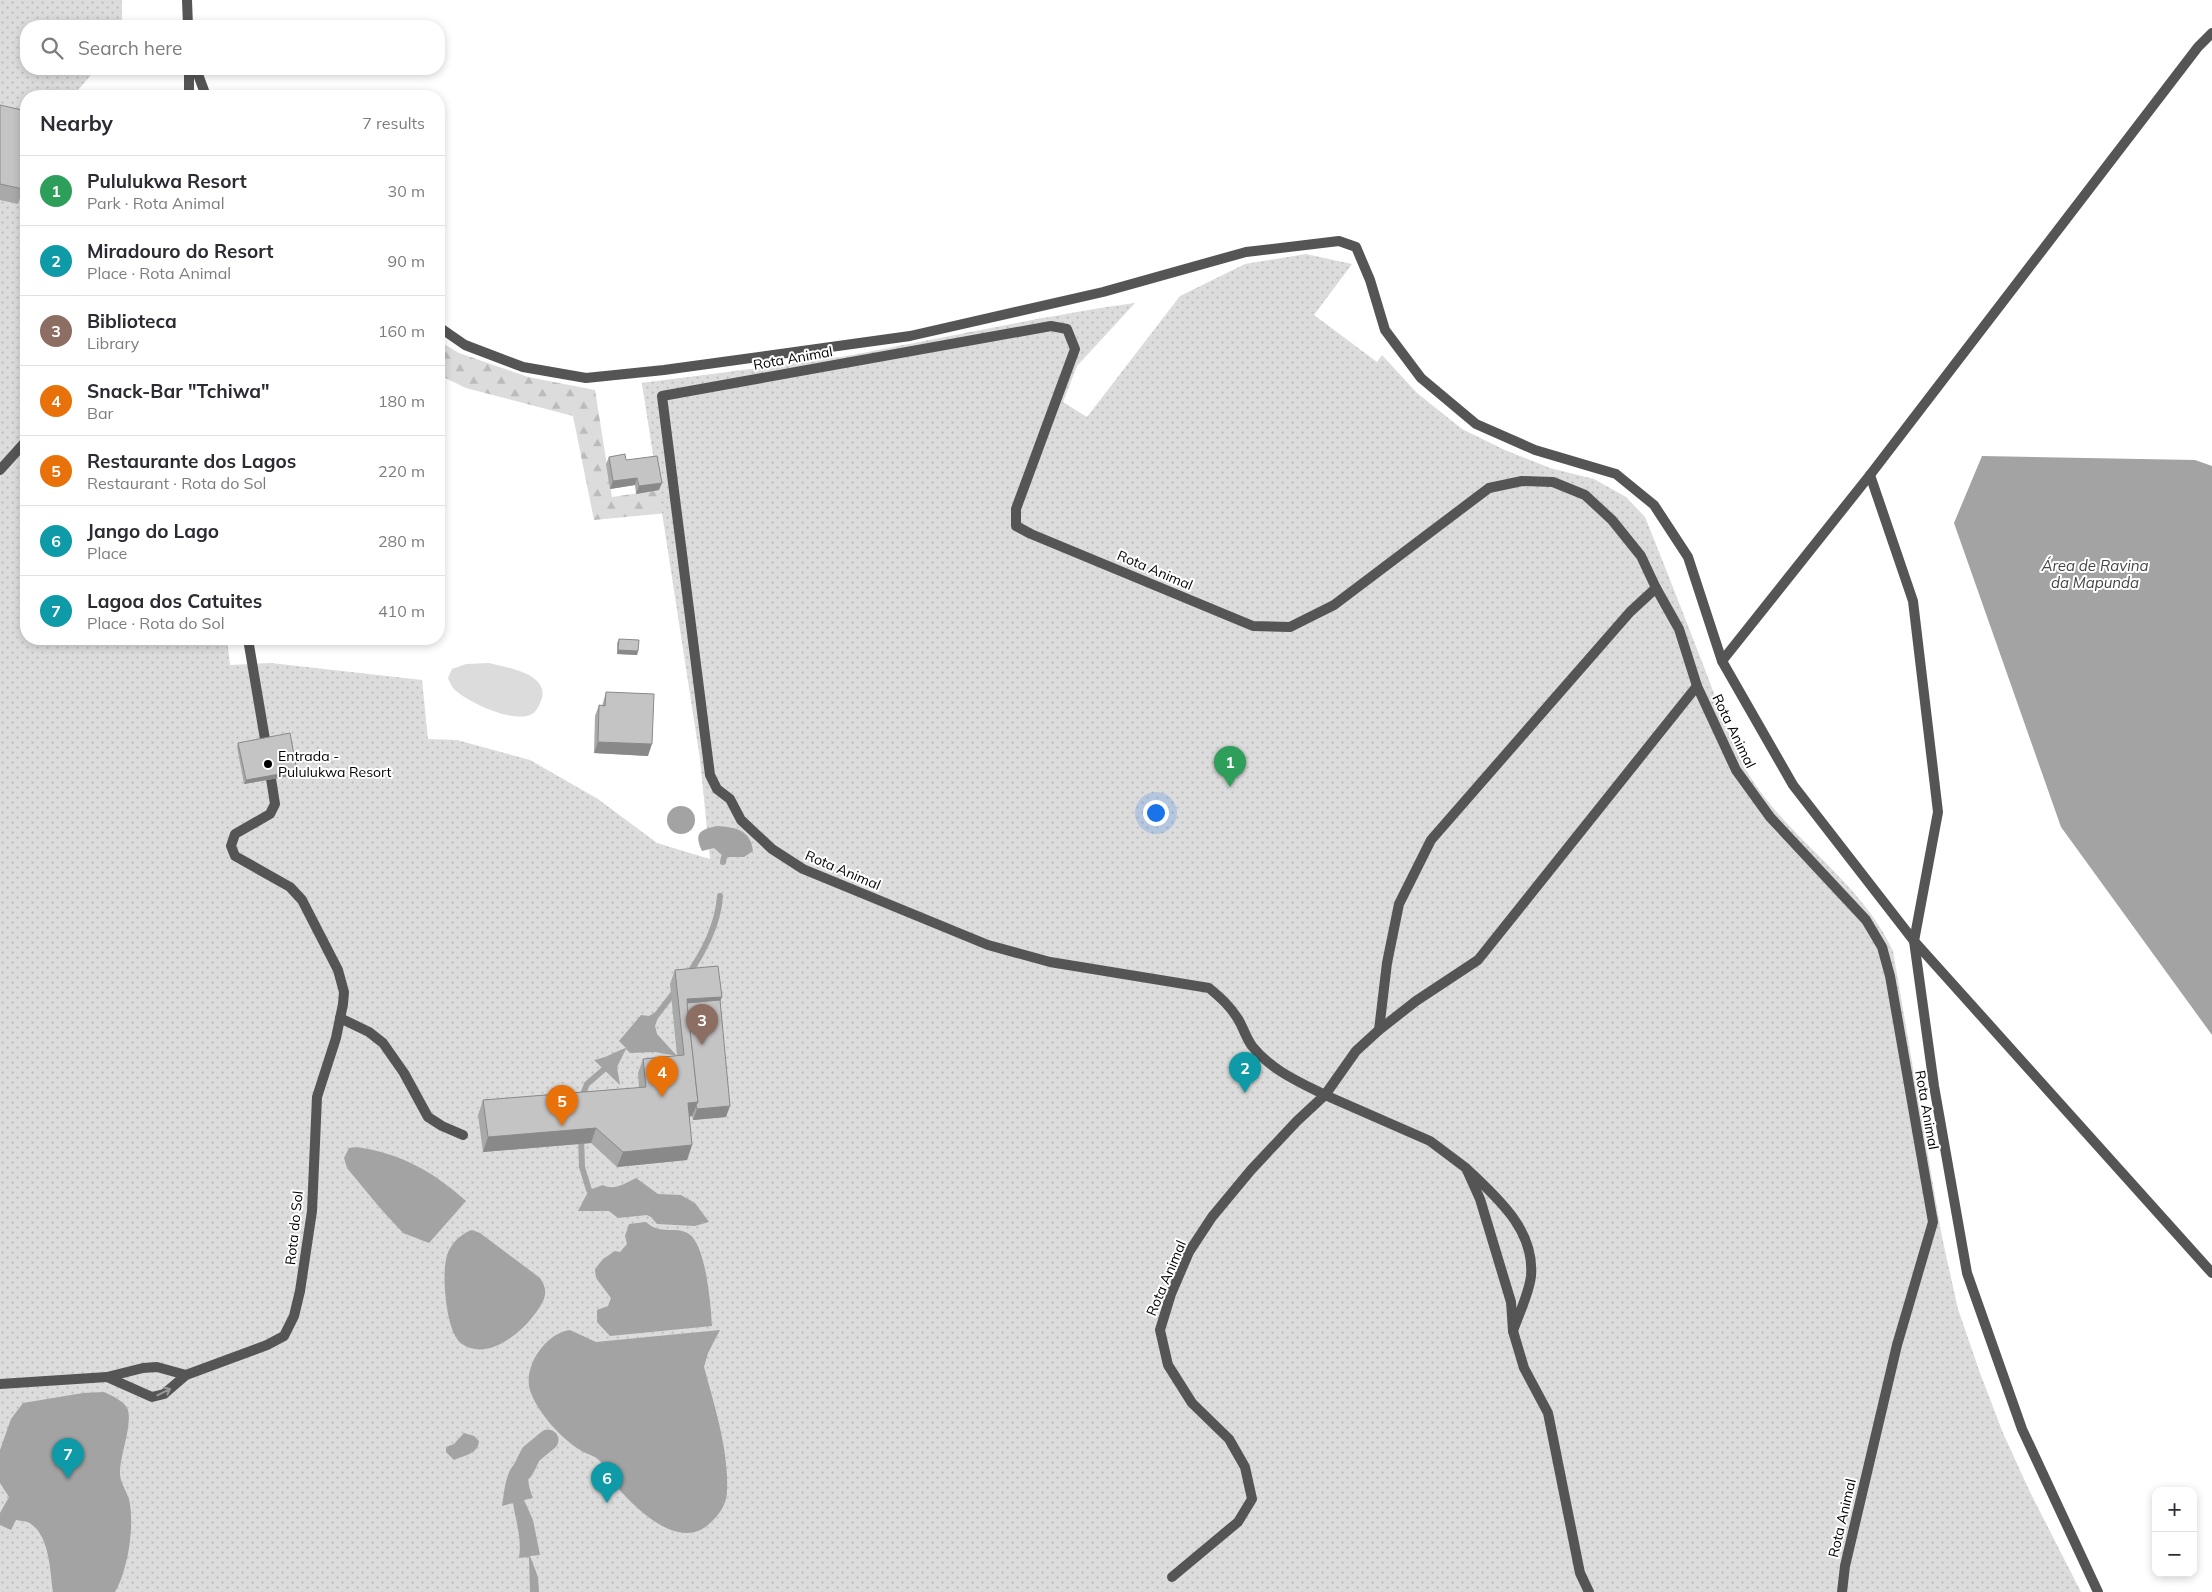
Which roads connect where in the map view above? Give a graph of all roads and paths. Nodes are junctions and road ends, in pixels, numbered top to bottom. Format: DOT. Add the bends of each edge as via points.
graph roads {
  1 [pos="187,0"];
  2 [pos="188,20"];
  3 [pos="2212,34"];
  4 [pos="189,75"];
  5 [pos="198,75"];
  6 [pos="189,90"];
  7 [pos="204,90"];
  8 [pos="445,332"];
  9 [pos="20,448"];
  10 [pos="0,470"];
  11 [pos="1870,475"];
  12 [pos="1656,588"];
  13 [pos="249,645"];
  14 [pos="1722,661"];
  15 [pos="1697,686"];
  16 [pos="1914,941"];
  17 [pos="340,1018"];
  18 [pos="1380,1030"];
  19 [pos="1325,1095"];
  20 [pos="463,1135"];
  21 [pos="1466,1168"];
  22 [pos="2212,1272"];
  23 [pos="1513,1331"];
  24 [pos="186,1376"];
  25 [pos="107,1377"];
  26 [pos="0,1384"];
  27 [pos="1172,1577"];
  28 [pos="1588,1592"];
  29 [pos="1842,1592"];
  30 [pos="2098,1592"];
  1 -- 2 [label="street"];
  3 -- 11 [label="street" via="2198,47"];
  4 -- 6 [label="street"];
  5 -- 7 [label="street"];
  8 -- 14 [label="street" via="465,344 523,367 586,378 910,336 1103,292 1246,252 1339,241 1356,247 1385,330 1421,378 1476,424 1535,450 1616,474 1654,505 1688,558"];
  9 -- 10 [label="street"];
  11 -- 14 [label="street"];
  11 -- 16 [label="street" via="1913,602 1938,812"];
  12 -- 15 [label="street, Rota Animal" via="1679,629"];
  12 -- 18 [label="street" via="1630,612 1431,840 1399,904 1387,963"];
  12 -- 19 [label="street, Rota Animal" via="1641,556 1612,520 1585,495 1553,482 1522,481 1489,488 1334,605 1290,627 1253,626 1031,534 1016,526 1016,509 1075,349 1067,329 1051,326 662,396 710,775 717,789 730,799 741,820 772,849 803,870 988,945 1050,962 1209,988 1226,1002 1252,1045 1268,1063"];
  13 -- 17 [label="street, Rota do Sol" via="275,804 270,814 235,834 231,846 235,856 290,887 302,900 341,979 344,992"];
  14 -- 16 [label="street" via="1793,785"];
  15 -- 18 [label="street, Rota Animal" via="1478,960 1416,1001"];
  15 -- 29 [label="street, Rota Animal" via="1736,770 1770,817 1866,920 1882,947 1890,976 1933,1222 1897,1345 1844,1566"];
  16 -- 22 [label="street"];
  16 -- 30 [label="street" via="1934,1086 1967,1273 2022,1430"];
  17 -- 20 [label="street" via="383,1043 428,1116"];
  17 -- 24 [label="street, Rota do Sol" via="317,1097 312,1211 294,1316 284,1336"];
  18 -- 19 [label="street, Rota Animal" via="1356,1051"];
  19 -- 21 [label="street, Rota Animal" via="1430,1141"];
  19 -- 27 [label="street, Rota Animal" via="1251,1170 1212,1217 1189,1252 1171,1294 1160,1330 1168,1365 1192,1402 1229,1438 1245,1467 1252,1499 1238,1522"];
  21 -- 23 [label="street, Rota Animal" via="1480,1199 1511,1302"];
  21 -- 23 [label="street, Rota Animal" via="1500,1201 1522,1231 1530,1254 1531,1276"];
  23 -- 28 [label="street, Rota Animal" via="1524,1368 1548,1413 1580,1573"];
  24 -- 25 [label="street, Rota do Sol" via="150,1367"];
  25 -- 24 [label="street, Rota do Sol, one-way" via="152,1397 164,1394"];
  25 -- 26 [label="street, Rota do Sol"];
}
